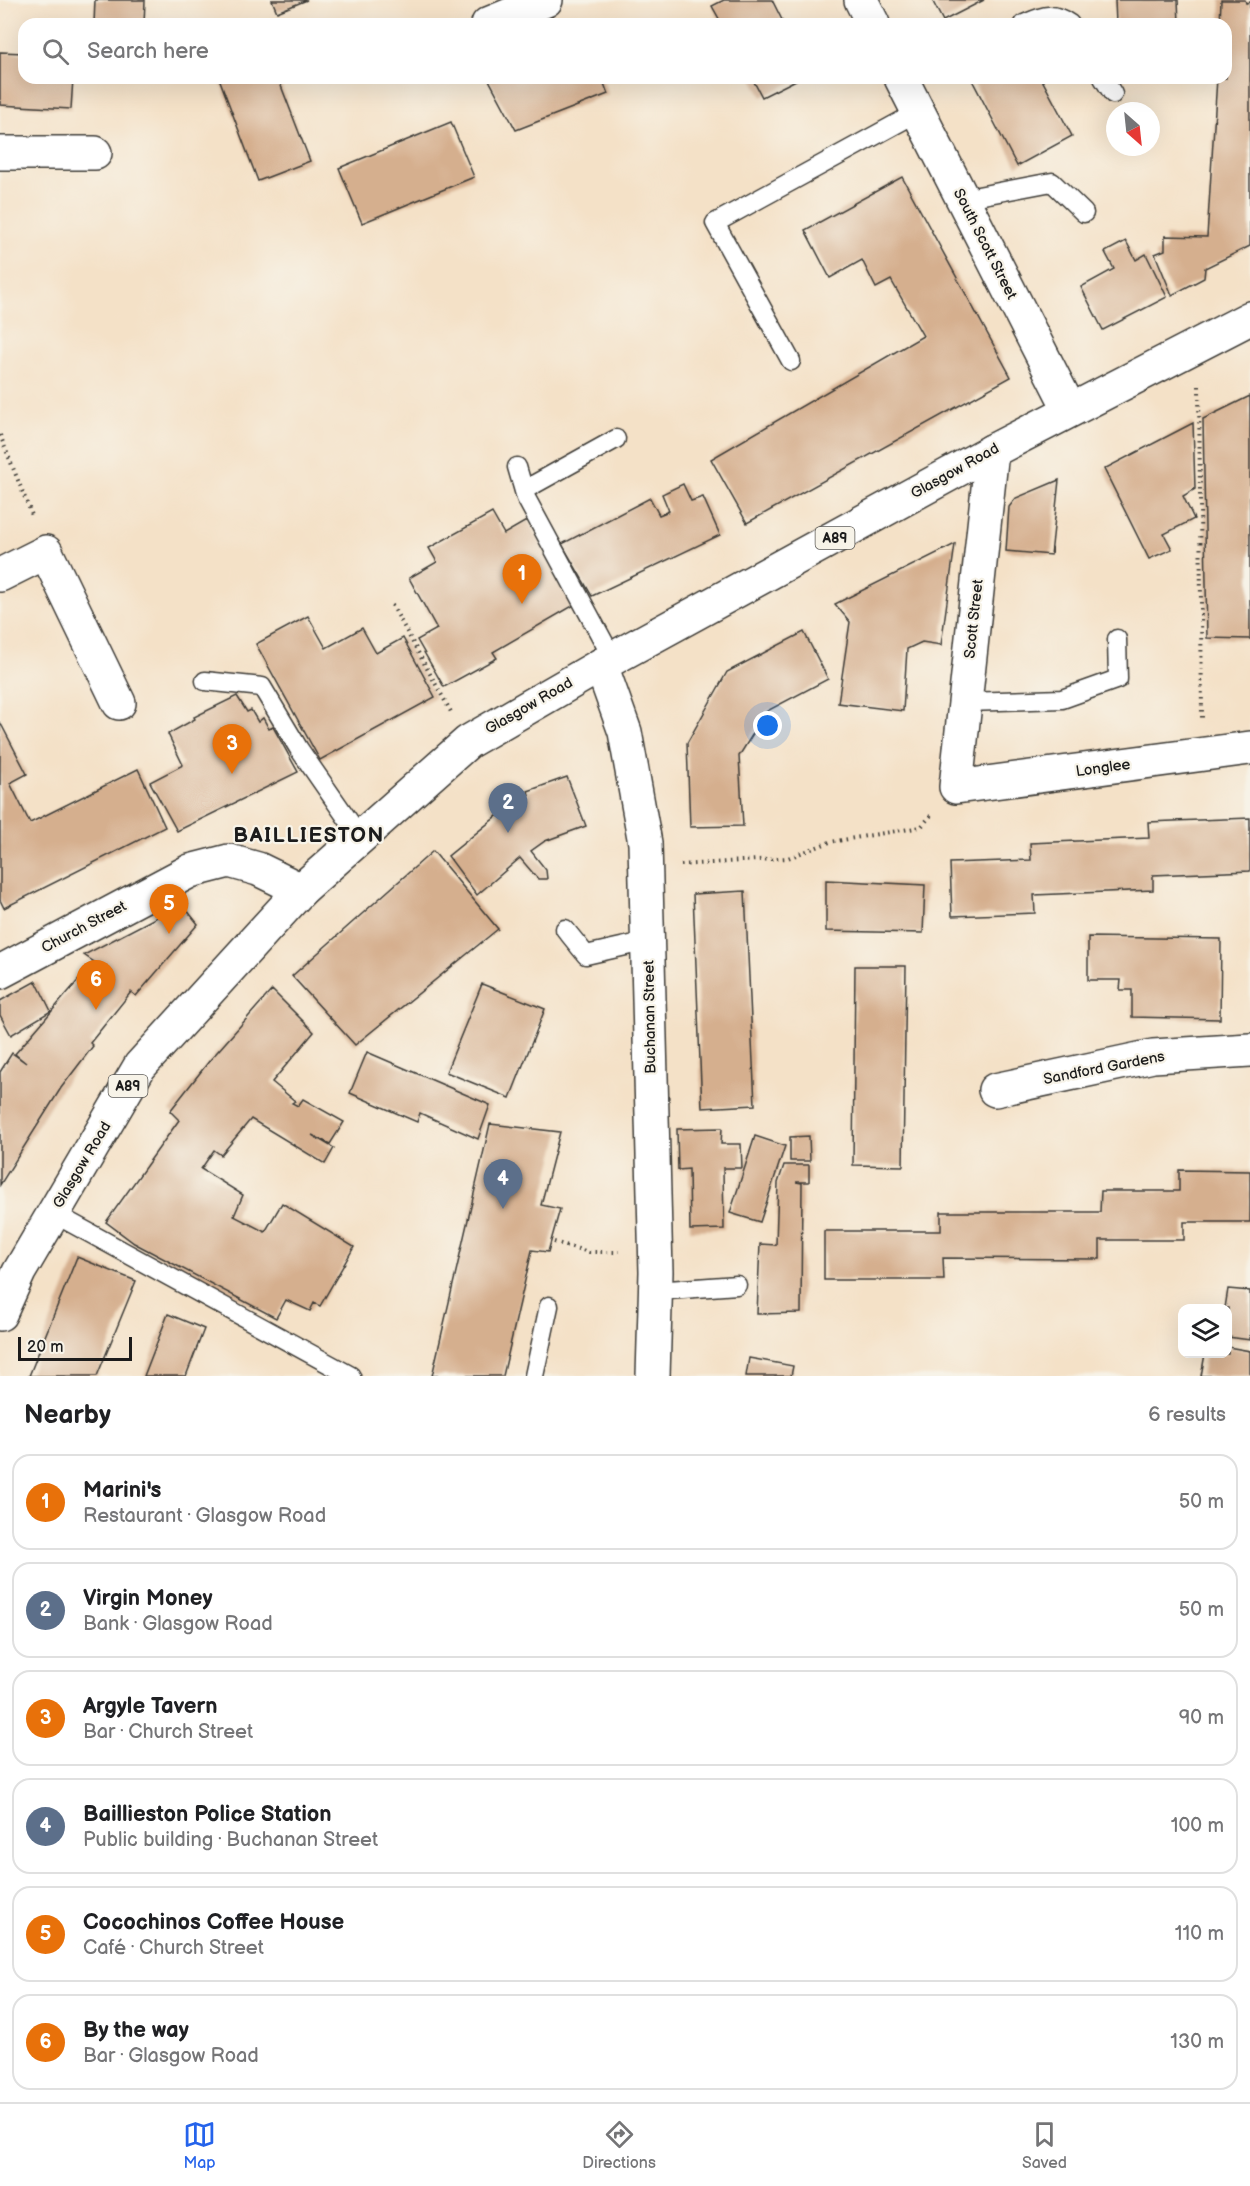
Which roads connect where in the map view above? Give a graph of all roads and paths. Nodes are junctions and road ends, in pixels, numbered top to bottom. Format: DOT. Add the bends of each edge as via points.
graph roads {
  1 [pos="546,0"];
  2 [pos="861,0"];
  3 [pos="502,18"];
  4 [pos="870,18"];
  5 [pos="1038,18"];
  6 [pos="1062,18"];
  7 [pos="906,84"];
  8 [pos="1107,84"];
  9 [pos="1113,94"];
  10 [pos="918,112"];
  11 [pos="0,153"];
  12 [pos="95,153"];
  13 [pos="962,199"];
  14 [pos="1084,213"];
  15 [pos="1250,318"];
  16 [pos="1198,345"];
  17 [pos="791,361"];
  18 [pos="1070,410"];
  19 [pos="0,435"];
  20 [pos="616,439"];
  21 [pos="992,451"];
  22 [pos="517,467"];
  23 [pos="524,490"];
  24 [pos="46,552"];
  25 [pos="0,575"];
  26 [pos="392,605"];
  27 [pos="1118,639"];
  28 [pos="607,662"];
  29 [pos="205,681"];
  30 [pos="965,702"];
  31 [pos="119,703"];
  32 [pos="468,742"];
  33 [pos="1250,748"];
  34 [pos="1202,755"];
  35 [pos="956,788"];
  36 [pos="360,837"];
  37 [pos="646,867"];
  38 [pos="301,890"];
  39 [pos="565,929"];
  40 [pos="648,941"];
  41 [pos="2,967"];
  42 [pos="1250,1050"];
  43 [pos="995,1090"];
  44 [pos="53,1213"];
  45 [pos="554,1242"];
  46 [pos="656,1253"];
  47 [pos="737,1285"];
  48 [pos="655,1291"];
  49 [pos="549,1306"];
  50 [pos="0,1314"];
  51 [pos="351,1376"];
  52 [pos="534,1376"];
  53 [pos="652,1376"];
  1 -- 3 [label="street"];
  2 -- 4 [label="street"];
  5 -- 6 [label="lane"];
  7 -- 10 [label="street, South Scott Street"];
  8 -- 9 [label="lane"];
  10 -- 13 [label="street, South Scott Street"];
  10 -- 17 [label="lane" via="715,223"];
  11 -- 12 [label="street"];
  13 -- 14 [label="lane" via="1052,182"];
  13 -- 18 [label="street, South Scott Street"];
  15 -- 16 [label="street, Glasgow Road / A89"];
  16 -- 18 [label="street, Glasgow Road / A89"];
  16 -- 34 [label="path"];
  18 -- 21 [label="street, Glasgow Road / A89"];
  19 -- 24 [label="path"];
  20 -- 23 [label="lane"];
  21 -- 28 [label="street, Glasgow Road / A89"];
  21 -- 30 [label="street, Scott Street"];
  22 -- 23 [label="lane"];
  23 -- 28 [label="lane"];
  24 -- 25 [label="street"];
  24 -- 31 [label="street"];
  26 -- 32 [label="path"];
  27 -- 30 [label="lane" via="1118,679 1062,699"];
  28 -- 32 [label="street, Glasgow Road / A89"];
  28 -- 37 [label="street, Buchanan Street" via="625,732"];
  29 -- 36 [label="lane" via="262,687"];
  30 -- 35 [label="street, Scott Street"];
  32 -- 36 [label="street, Glasgow Road / A89"];
  33 -- 34 [label="street, Longlee"];
  34 -- 35 [label="street, Longlee"];
  35 -- 37 [label="path" via="921,827 830,842 788,858"];
  36 -- 38 [label="street, Glasgow Road / A89"];
  37 -- 40 [label="street, Buchanan Street"];
  38 -- 41 [label="street, Church Street" via="258,869 230,861 190,871"];
  38 -- 44 [label="street, Glasgow Road / A89" via="140,1066"];
  39 -- 40 [label="lane" via="586,955"];
  40 -- 46 [label="street, Buchanan Street"];
  42 -- 43 [label="street, Sandford Gardens" via="1153,1056"];
  44 -- 50 [label="street, Glasgow Road / A89"];
  44 -- 51 [label="lane"];
  45 -- 46 [label="path" via="589,1252"];
  46 -- 48 [label="street, Buchanan Street"];
  47 -- 48 [label="lane"];
  48 -- 53 [label="street, Buchanan Street"];
  49 -- 52 [label="lane"];
}
